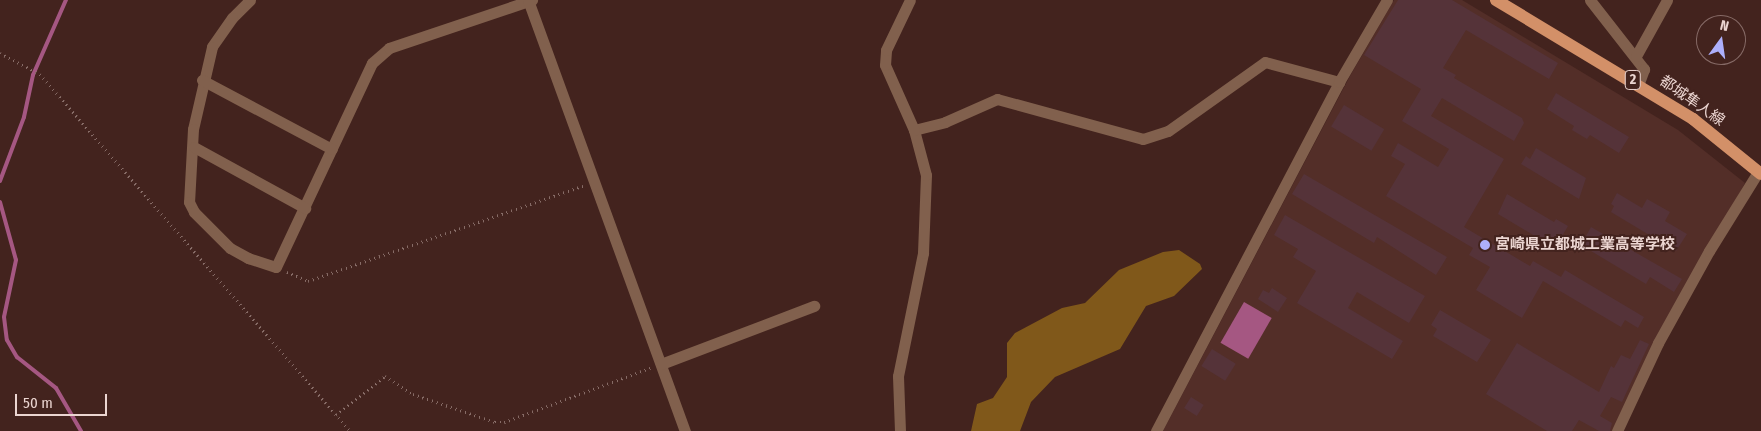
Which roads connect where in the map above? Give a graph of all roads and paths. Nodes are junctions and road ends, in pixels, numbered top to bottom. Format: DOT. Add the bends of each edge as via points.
graph roads {
  1 [pos="250,0"];
  2 [pos="530,0"];
  3 [pos="910,0"];
  4 [pos="1387,0"];
  5 [pos="1496,0"];
  6 [pos="1590,0"];
  7 [pos="1667,0"];
  8 [pos="0,53"];
  9 [pos="1636,56"];
  10 [pos="202,80"];
  11 [pos="1339,82"];
  12 [pos="1638,83"];
  13 [pos="914,130"];
  14 [pos="194,147"];
  15 [pos="332,149"];
  16 [pos="1760,173"];
  17 [pos="594,182"];
  18 [pos="305,208"];
  19 [pos="276,267"];
  20 [pos="814,306"];
  21 [pos="661,364"];
  22 [pos="336,415"];
  23 [pos="350,431"];
  24 [pos="684,431"];
  25 [pos="900,431"];
  26 [pos="1156,431"];
  27 [pos="1617,431"];
  1 -- 10 [label="street" via="216,38"];
  2 -- 15 [label="street" via="389,48 372,63"];
  2 -- 17 [label="street"];
  3 -- 13 [label="street" via="886,50 885,65"];
  4 -- 11 [label="street"];
  5 -- 12 [label="main road, 都城隼人線 / 2"];
  6 -- 9 [label="street"];
  7 -- 9 [label="street"];
  8 -- 22 [label="path" via="40,74"];
  9 -- 12 [label="street" via="1644,69"];
  10 -- 14 [label="street" via="193,129"];
  10 -- 15 [label="street"];
  11 -- 13 [label="street" via="1265,62 1168,131 1143,139 997,99 945,122"];
  11 -- 26 [label="street"];
  12 -- 16 [label="main road, 都城隼人線 / 2" via="1694,119"];
  13 -- 25 [label="street" via="926,175 925,231 920,274 898,376"];
  14 -- 18 [label="street"];
  14 -- 19 [label="street" via="189,202 194,212 230,248"];
  15 -- 18 [label="street"];
  16 -- 27 [label="street" via="1708,251 1658,343"];
  17 -- 19 [label="path" via="308,281"];
  17 -- 21 [label="street"];
  18 -- 19 [label="street"];
  20 -- 21 [label="street"];
  21 -- 22 [label="path" via="504,422 495,422 414,394 385,376"];
  21 -- 24 [label="street"];
  22 -- 23 [label="path"];
}
